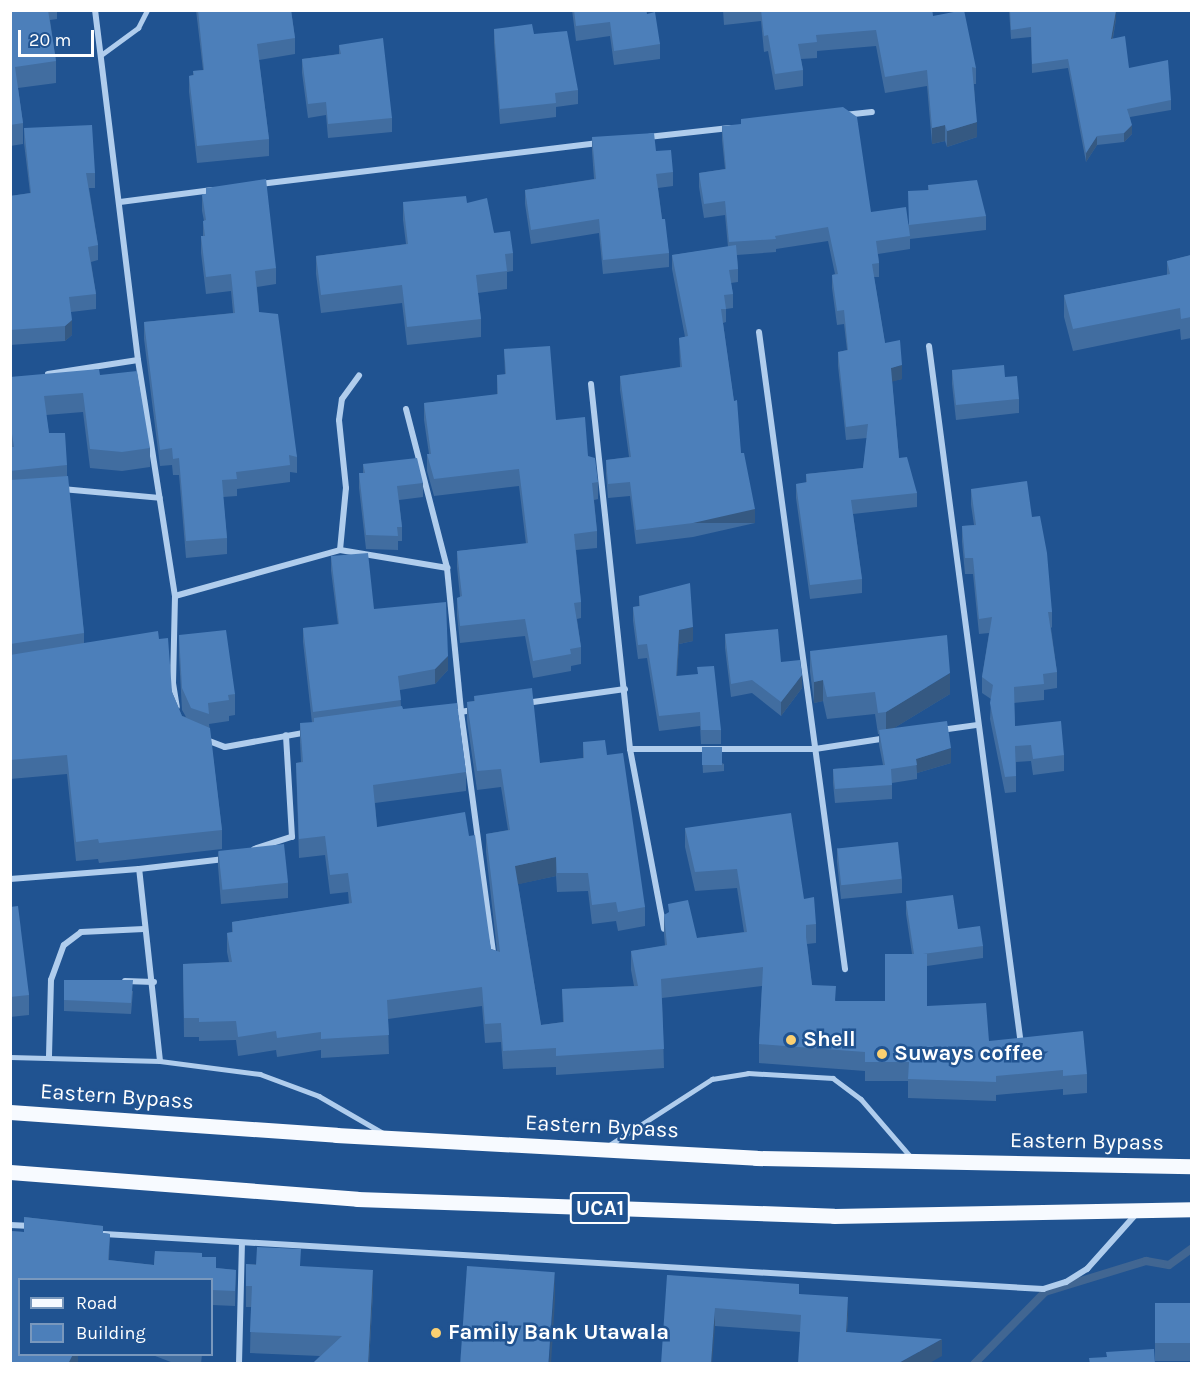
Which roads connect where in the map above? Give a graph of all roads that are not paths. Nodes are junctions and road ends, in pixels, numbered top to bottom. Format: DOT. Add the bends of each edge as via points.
graph roads {
  1 [pos="96,10"];
  2 [pos="147,10"];
  3 [pos="101,55"];
  4 [pos="872,112"];
  5 [pos="837,116"];
  6 [pos="743,126"];
  7 [pos="637,138"];
  8 [pos="614,141"];
  9 [pos="249,185"];
  10 [pos="226,188"];
  11 [pos="120,202"];
  12 [pos="759,332"];
  13 [pos="929,346"];
  14 [pos="138,360"];
  15 [pos="42,375"];
  16 [pos="359,376"];
  17 [pos="591,384"];
  18 [pos="406,409"];
  19 [pos="57,489"];
  20 [pos="160,498"];
  21 [pos="340,550"];
  22 [pos="447,568"];
  23 [pos="175,596"];
  24 [pos="166,646"];
  25 [pos="175,651"];
  26 [pos="625,689"];
  27 [pos="520,704"];
  28 [pos="485,709"];
  29 [pos="461,712"];
  30 [pos="438,715"];
  31 [pos="181,718"];
  32 [pos="978,725"];
  33 [pos="321,730"];
  34 [pos="931,732"];
  35 [pos="286,735"];
  36 [pos="195,736"];
  37 [pos="896,737"];
  38 [pos="630,749"];
  39 [pos="815,749"];
  40 [pos="243,852"];
  41 [pos="233,856"];
  42 [pos="139,869"];
  43 [pos="10,879"];
  44 [pos="144,929"];
  45 [pos="664,929"];
  46 [pos="496,967"];
  47 [pos="845,969"];
  48 [pos="51,980"];
  49 [pos="63,980"];
  50 [pos="120,981"];
  51 [pos="154,982"];
  52 [pos="1022,1047"];
  53 [pos="49,1056"];
  54 [pos="10,1057"];
  55 [pos="160,1061"];
  56 [pos="10,1112"];
  57 [pos="393,1139"];
  58 [pos="602,1150"];
  59 [pos="913,1160"];
  60 [pos="1191,1166"];
  61 [pos="10,1172"];
  62 [pos="1191,1209"];
  63 [pos="1138,1212"];
  64 [pos="10,1225"];
  65 [pos="41,1227"];
  66 [pos="95,1233"];
  67 [pos="242,1244"];
  68 [pos="238,1364"];
  1 -- 3 [label="street"];
  2 -- 3 [label="lane" via="138,28"];
  3 -- 11 [label="street"];
  4 -- 5 [label="street"];
  6 -- 7 [label="street"];
  8 -- 9 [label="street"];
  10 -- 11 [label="street"];
  11 -- 14 [label="street"];
  12 -- 39 [label="street"];
  13 -- 32 [label="street"];
  14 -- 15 [label="street"];
  14 -- 20 [label="street"];
  16 -- 21 [label="street" via="342,399 339,420 346,488"];
  17 -- 26 [label="street"];
  18 -- 22 [label="street"];
  19 -- 20 [label="street"];
  20 -- 23 [label="street"];
  21 -- 22 [label="street"];
  21 -- 23 [label="street"];
  22 -- 29 [label="street"];
  23 -- 25 [label="street"];
  24 -- 25 [label="street"];
  25 -- 31 [label="street" via="173,683"];
  26 -- 27 [label="street"];
  26 -- 38 [label="street"];
  28 -- 29 [label="street"];
  29 -- 30 [label="street"];
  29 -- 46 [label="street"];
  32 -- 34 [label="street"];
  32 -- 52 [label="street"];
  33 -- 35 [label="street"];
  35 -- 36 [label="street" via="225,747"];
  35 -- 40 [label="street" via="292,837"];
  37 -- 39 [label="street"];
  38 -- 39 [label="street"];
  38 -- 45 [label="street"];
  39 -- 47 [label="street"];
  41 -- 42 [label="street" via="213,862"];
  42 -- 43 [label="street"];
  42 -- 44 [label="street"];
  44 -- 48 [label="street" via="75,935 56,959"];
  44 -- 51 [label="street"];
  48 -- 49 [label="street"];
  48 -- 53 [label="street"];
  50 -- 51 [label="street"];
  51 -- 55 [label="street"];
  53 -- 54 [label="lane"];
  53 -- 55 [label="lane"];
  55 -- 57 [label="lane" via="260,1074 319,1096"];
  56 -- 57 [label="main road, Eastern Bypass"];
  57 -- 58 [label="main road, Eastern Bypass"];
  58 -- 59 [label="main road, Eastern Bypass"];
  58 -- 59 [label="lane" via="712,1079 748,1073 833,1078 861,1100"];
  59 -- 60 [label="main road, Eastern Bypass"];
  61 -- 63 [label="main road, UCA1" via="345,1198 672,1211 834,1216"];
  62 -- 63 [label="main road, UCA1"];
  63 -- 67 [label="street" via="1088,1269 1043,1288"];
  64 -- 65 [label="street"];
  66 -- 67 [label="street"];
  67 -- 68 [label="street"];
}
